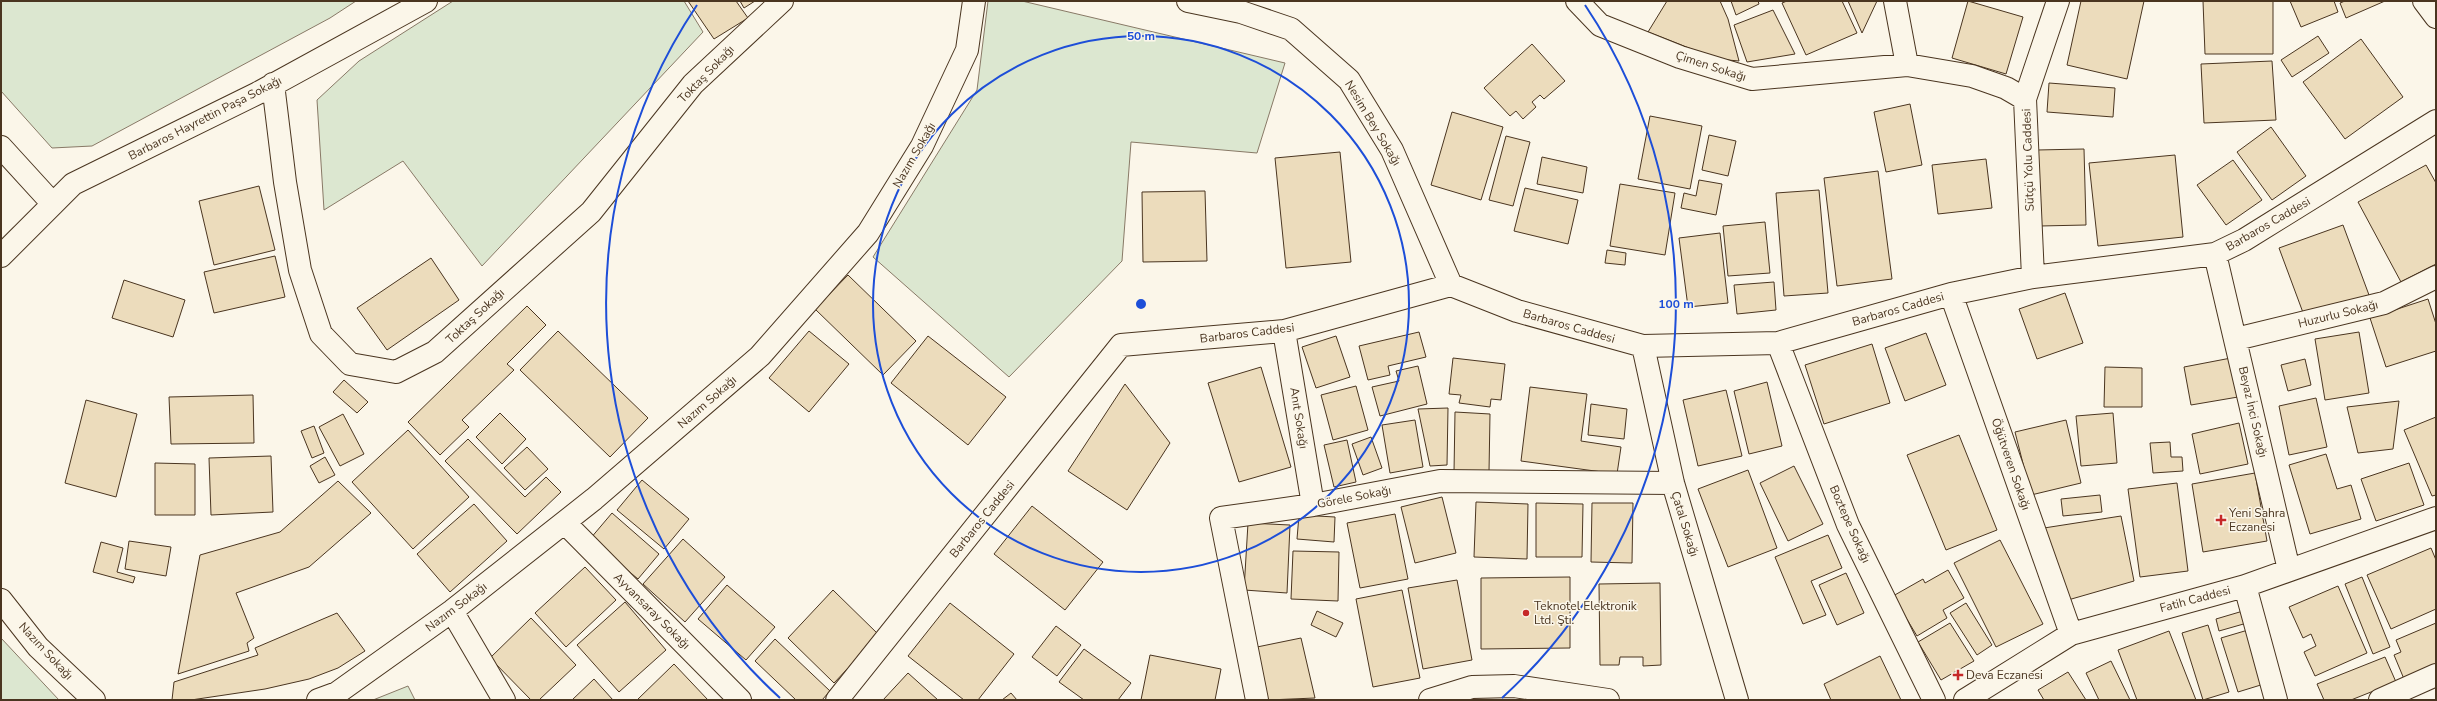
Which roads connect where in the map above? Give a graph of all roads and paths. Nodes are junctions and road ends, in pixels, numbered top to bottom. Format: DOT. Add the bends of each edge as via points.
graph roads {
  1 [pos="426,1"];
  2 [pos="782,1"];
  3 [pos="974,1"];
  4 [pos="1188,1"];
  5 [pos="1577,1"];
  6 [pos="1894,1"];
  7 [pos="2058,1"];
  8 [pos="2424,1"];
  9 [pos="1244,7"];
  10 [pos="2436,17"];
  11 [pos="1907,65"];
  12 [pos="273,84"];
  13 [pos="2025,99"];
  14 [pos="2436,122"];
  15 [pos="1,147"];
  16 [pos="53,204"];
  17 [pos="2215,254"];
  18 [pos="1,256"];
  19 [pos="2032,277"];
  20 [pos="2436,278"];
  21 [pos="1451,285"];
  22 [pos="1951,294"];
  23 [pos="1284,331"];
  24 [pos="2236,339"];
  25 [pos="1778,343"];
  26 [pos="1643,346"];
  27 [pos="1673,483"];
  28 [pos="1313,505"];
  29 [pos="2436,518"];
  30 [pos="565,522"];
  31 [pos="2289,570"];
  32 [pos="2245,586"];
  33 [pos="1,600"];
  34 [pos="452,611"];
  35 [pos="2071,634"];
  36 [pos="2436,675"];
  37 [pos="94,700"];
  38 [pos="318,700"];
  39 [pos="504,700"];
  40 [pos="740,700"];
  41 [pos="837,700"];
  42 [pos="1257,700"];
  43 [pos="1430,700"];
  44 [pos="1608,700"];
  45 [pos="1738,700"];
  46 [pos="1934,700"];
  47 [pos="1965,700"];
  48 [pos="2276,700"];
  49 [pos="2380,700"];
  1 -- 12 [label="street, Barbaros Hayrettin Paşa Sokağı"];
  2 -- 12 [label="street, Toktaş Sokağı" via="693,84 591,212 435,352 396,372 350,364 320,334 300,270 285,182"];
  3 -- 30 [label="street, Nazım Sokağı" via="967,50 922,146 868,233 760,356"];
  4 -- 9 [label="street, Nesim Bey Sokağı"];
  5 -- 11 [label="street, Çimen Sokağı" via="1600,25 1680,57 1752,79"];
  6 -- 11 [label="street"];
  7 -- 13 [label="street, Sütçü Yolu Caddesi"];
  8 -- 10 [label="street"];
  9 -- 21 [label="street, Nesim Bey Sokağı" via="1291,29 1349,80 1392,150"];
  11 -- 13 [label="street, Çimen Sokağı" via="1972,76 2006,88"];
  12 -- 16 [label="street, Barbaros Hayrettin Paşa Sokağı" via="73,184"];
  13 -- 19 [label="street, Sütçü Yolu Caddesi"];
  14 -- 17 [label="street, Barbaros Caddesi" via="2244,240"];
  15 -- 16 [label="street"];
  16 -- 18 [label="street, Barbaros Hayrettin Paşa Sokağı"];
  17 -- 19 [label="street, Barbaros Caddesi"];
  17 -- 24 [label="street, Beyaz İnci Sokağı"];
  19 -- 22 [label="street, Barbaros Caddesi"];
  20 -- 24 [label="street, Huzurlu Sokağı" via="2384,303"];
  21 -- 23 [label="street, Barbaros Caddesi"];
  21 -- 26 [label="street, Barbaros Caddesi" via="1517,311"];
  22 -- 25 [label="street, Barbaros Caddesi"];
  22 -- 35 [label="street, Öğütveren Sokağı"];
  23 -- 28 [label="street, Anıt Sokağı"];
  23 -- 41 [label="street, Barbaros Caddesi" via="1122,345"];
  24 -- 31 [label="street, Beyaz İnci Sokağı"];
  25 -- 26 [label="street, Barbaros Caddesi"];
  25 -- 46 [label="street, Boztepe Sokağı" via="1848,525"];
  26 -- 27 [label="street, Çatal Sokağı"];
  27 -- 28 [label="street, Görele Sokağı" via="1440,480"];
  27 -- 45 [label="street, Çatal Sokağı"];
  28 -- 42 [label="street, Görele Sokağı" via="1221,518"];
  29 -- 31 [label="street, Fatih Caddesi"];
  30 -- 34 [label="street, Nazım Sokağı"];
  30 -- 40 [label="street, Ayvansaray Sokağı"];
  31 -- 32 [label="street, Fatih Caddesi"];
  32 -- 35 [label="street, Fatih Caddesi"];
  32 -- 48 [label="street"];
  33 -- 37 [label="street, Nazım Sokağı" via="38,647"];
  34 -- 38 [label="street, Nazım Sokağı" via="337,694"];
  34 -- 39 [label="street"];
  35 -- 47 [label="street, Fatih Caddesi"];
  36 -- 49 [label="street"];
  43 -- 44 [label="street" via="1472,687 1514,686"];
}
